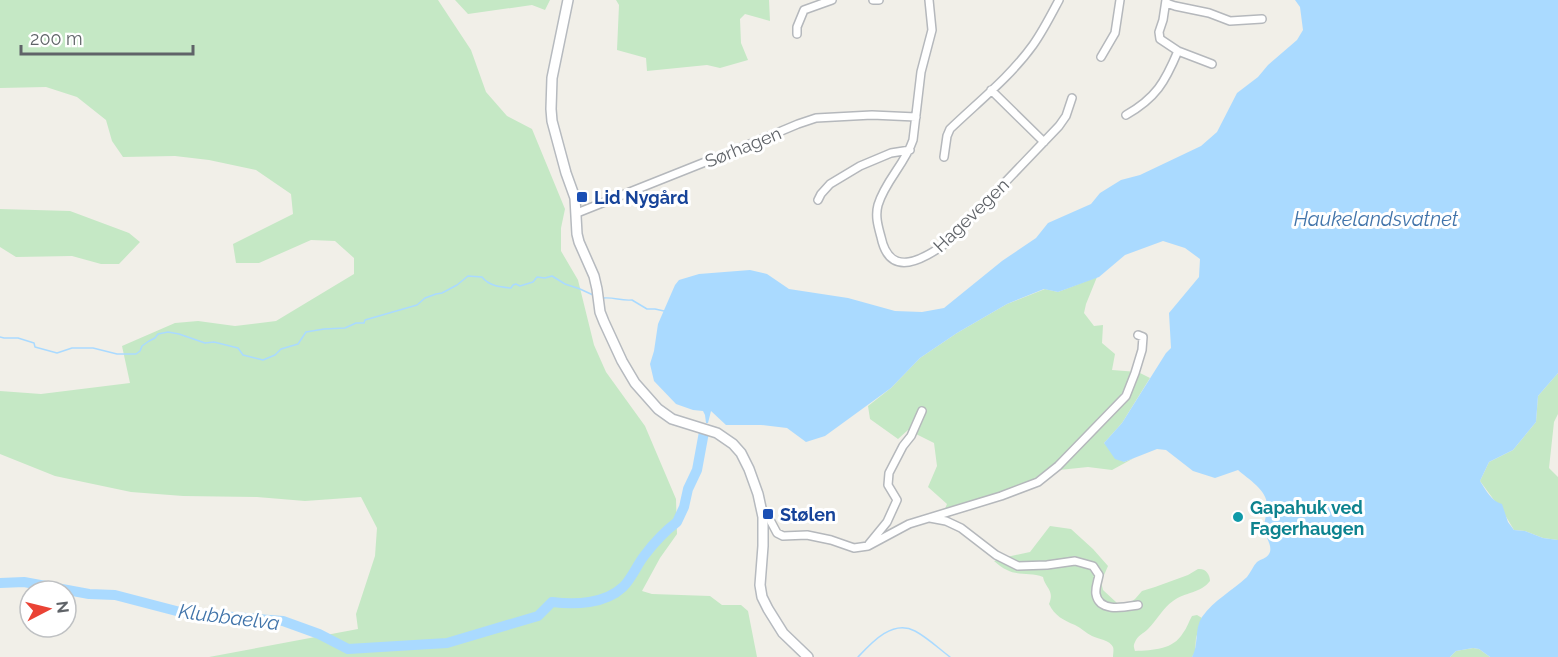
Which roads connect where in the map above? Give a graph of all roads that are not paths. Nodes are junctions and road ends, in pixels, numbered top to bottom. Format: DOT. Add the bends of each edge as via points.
graph roads {
  1 [pos="568,0"];
  2 [pos="832,0"];
  3 [pos="873,0"];
  4 [pos="879,0"];
  5 [pos="929,0"];
  6 [pos="1059,0"];
  7 [pos="1120,0"];
  8 [pos="1166,2"];
  9 [pos="1262,19"];
  10 [pos="797,34"];
  11 [pos="1178,51"];
  12 [pos="1101,57"];
  13 [pos="1212,64"];
  14 [pos="991,90"];
  15 [pos="1072,98"];
  16 [pos="1126,115"];
  17 [pos="916,117"];
  18 [pos="1044,142"];
  19 [pos="910,150"];
  20 [pos="944,156"];
  21 [pos="818,200"];
  22 [pos="577,213"];
  23 [pos="1138,335"];
  24 [pos="922,411"];
  25 [pos="763,517"];
  26 [pos="928,518"];
  27 [pos="868,546"];
  28 [pos="1138,605"];
  29 [pos="808,657"];
  1 -- 22 [label="main road" via="553,72 551,109"];
  2 -- 10 [label="street" via="804,10"];
  3 -- 4 [label="street"];
  5 -- 17 [label="street, Hagevegen" via="932,30 921,72"];
  6 -- 14 [label="street" via="1033,45"];
  7 -- 12 [label="street" via="1115,33"];
  8 -- 9 [label="street" via="1230,21"];
  8 -- 11 [label="street" via="1159,37"];
  11 -- 13 [label="street"];
  11 -- 16 [label="street" via="1158,89"];
  14 -- 18 [label="street"];
  14 -- 20 [label="street" via="950,129"];
  15 -- 18 [label="street, Hagevegen" via="1066,116"];
  17 -- 19 [label="street, Hagevegen"];
  17 -- 22 [label="street, Sørhagen" via="816,118"];
  18 -- 19 [label="street, Hagevegen" via="948,242 904,263 885,252 876,212 887,185"];
  19 -- 21 [label="street" via="860,166 830,184"];
  22 -- 25 [label="main road" via="577,234 594,276 600,312 630,376 665,415 717,433 733,444 749,469"];
  23 -- 26 [label="street" via="1143,337 1142,350 1126,396 1049,474 1001,496"];
  24 -- 27 [label="street" via="889,473 888,485 897,500 887,522"];
  25 -- 27 [label="street" via="769,518 783,536 807,535 854,548"];
  25 -- 29 [label="main road" via="762,597 783,633"];
  26 -- 27 [label="street"];
  26 -- 28 [label="street" via="961,528 996,555 1018,566 1075,561 1093,566 1099,575 1096,598 1100,603 1119,608"];
}
